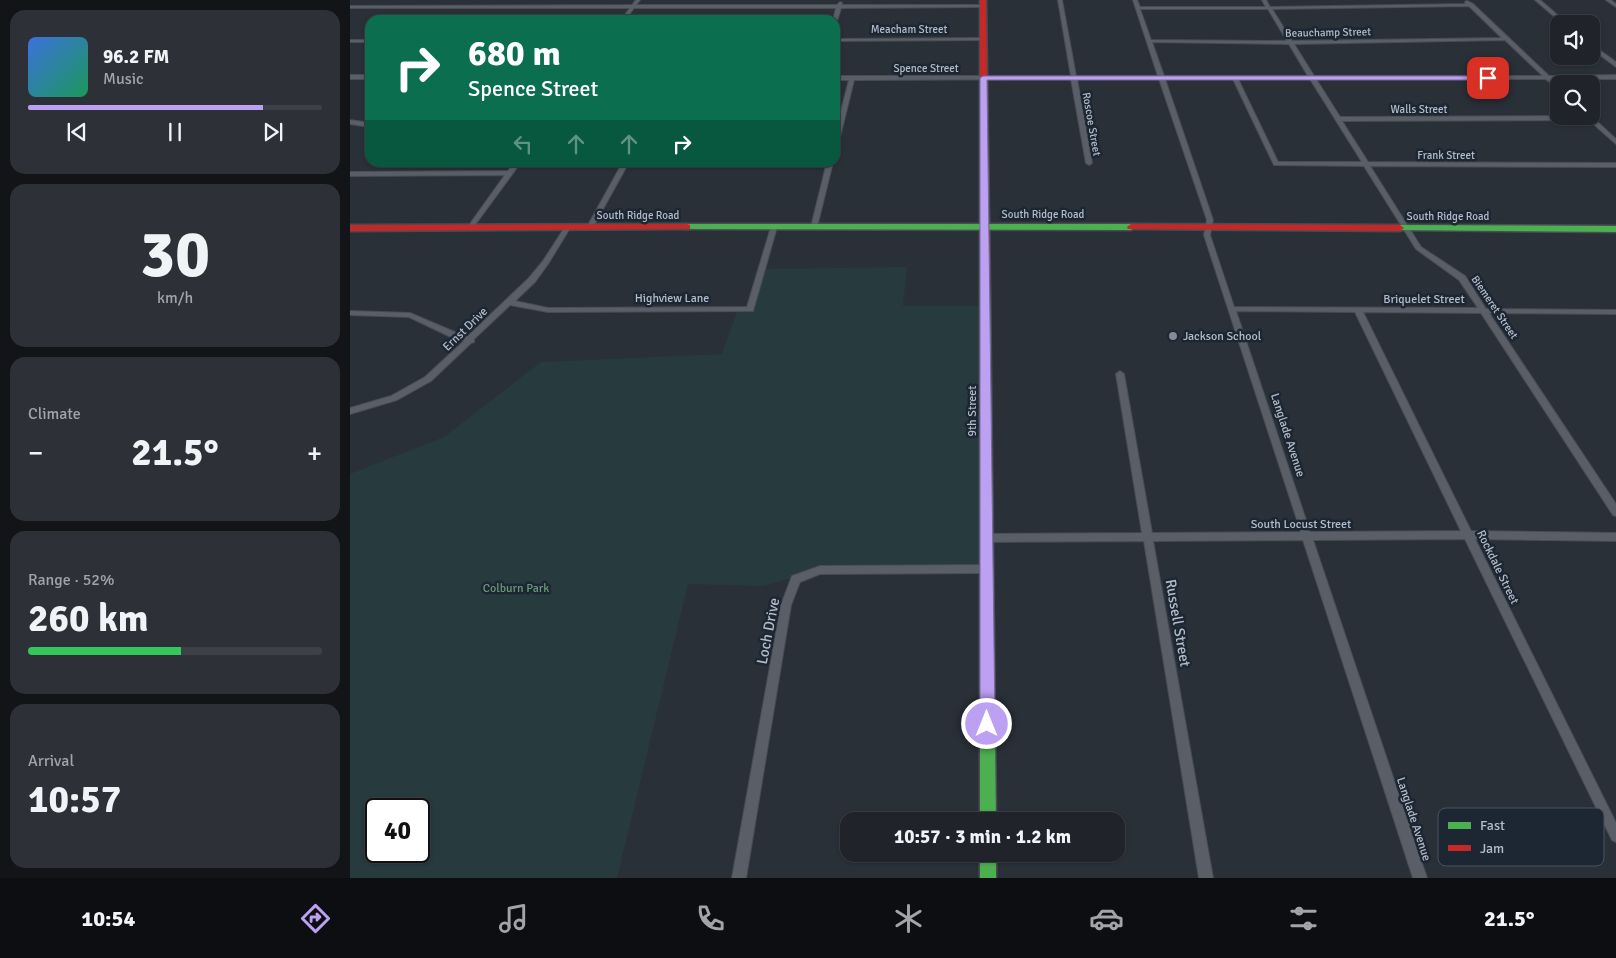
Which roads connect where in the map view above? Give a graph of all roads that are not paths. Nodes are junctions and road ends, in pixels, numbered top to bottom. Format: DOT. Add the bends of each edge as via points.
graph roads {
  1 [pos="638,0"];
  2 [pos="841,0"];
  3 [pos="1060,0"];
  4 [pos="1264,0"];
  5 [pos="1466,0"];
  6 [pos="1537,0"];
  7 [pos="1608,0"];
  8 [pos="982,3"];
  9 [pos="1136,4"];
  10 [pos="1471,5"];
  11 [pos="634,6"];
  12 [pos="839,6"];
  13 [pos="1616,6"];
  14 [pos="350,7"];
  15 [pos="1269,8"];
  16 [pos="628,15"];
  17 [pos="837,15"];
  18 [pos="1555,15"];
  19 [pos="983,39"];
  20 [pos="1507,39"];
  21 [pos="840,40"];
  22 [pos="350,41"];
  23 [pos="365,41"];
  24 [pos="1150,41"];
  25 [pos="1290,42"];
  26 [pos="1600,52"];
  27 [pos="1616,65"];
  28 [pos="350,77"];
  29 [pos="365,77"];
  30 [pos="1616,77"];
  31 [pos="840,78"];
  32 [pos="852,78"];
  33 [pos="983,78"];
  34 [pos="1074,78"];
  35 [pos="1162,78"];
  36 [pos="1236,78"];
  37 [pos="1312,78"];
  38 [pos="1547,78"];
  39 [pos="1550,80"];
  40 [pos="1550,117"];
  41 [pos="1337,119"];
  42 [pos="350,122"];
  43 [pos="365,124"];
  44 [pos="840,125"];
  45 [pos="1598,125"];
  46 [pos="1616,142"];
  47 [pos="1089,163"];
  48 [pos="1276,164"];
  49 [pos="1365,165"];
  50 [pos="1616,165"];
  51 [pos="515,167"];
  52 [pos="623,167"];
  53 [pos="829,167"];
  54 [pos="511,173"];
  55 [pos="350,174"];
  56 [pos="774,227"];
  57 [pos="814,227"];
  58 [pos="984,227"];
  59 [pos="1209,227"];
  60 [pos="350,228"];
  61 [pos="470,228"];
  62 [pos="567,228"];
  63 [pos="590,228"];
  64 [pos="1404,228"];
  65 [pos="1616,229"];
  66 [pos="510,302"];
  67 [pos="1233,309"];
  68 [pos="1358,310"];
  69 [pos="1485,311"];
  70 [pos="1613,312"];
  71 [pos="350,313"];
  72 [pos="1616,319"];
  73 [pos="471,340"];
  74 [pos="1120,374"];
  75 [pos="350,411"];
  76 [pos="1616,512"];
  77 [pos="1469,535"];
  78 [pos="1308,537"];
  79 [pos="1616,537"];
  80 [pos="986,538"];
  81 [pos="1148,538"];
  82 [pos="986,569"];
  83 [pos="1602,808"];
  84 [pos="1604,811"];
  85 [pos="988,812"];
  86 [pos="1616,836"];
  87 [pos="988,862"];
  88 [pos="739,878"];
  89 [pos="988,878"];
  90 [pos="1206,878"];
  91 [pos="1420,878"];
  1 -- 11 [label="street"];
  2 -- 12 [label="street"];
  3 -- 34 [label="street, Roscoe Street"];
  4 -- 15 [label="street, Biemeret Street"];
  5 -- 10 [label="street"];
  6 -- 18 [label="street"];
  7 -- 13 [label="street"];
  8 -- 12 [label="street"];
  8 -- 19 [label="street, 9th Street"];
  9 -- 15 [label="street"];
  9 -- 24 [label="street, Langlade Avenue"];
  10 -- 15 [label="street"];
  10 -- 20 [label="street"];
  11 -- 12 [label="street"];
  11 -- 14 [label="street"];
  11 -- 16 [label="street"];
  12 -- 17 [label="street"];
  15 -- 25 [label="street, Biemeret Street"];
  19 -- 21 [label="street, Meacham Street"];
  19 -- 33 [label="street, 9th Street"];
  20 -- 25 [label="street, Beauchamp Street"];
  20 -- 38 [label="street"];
  22 -- 23 [label="street"];
  24 -- 25 [label="street, Beauchamp Street"];
  24 -- 35 [label="street, Langlade Avenue"];
  25 -- 37 [label="street, Biemeret Street"];
  26 -- 27 [label="street"];
  28 -- 29 [label="street"];
  30 -- 38 [label="street, Spence Street"];
  31 -- 32 [label="street, Spence Street"];
  32 -- 33 [label="street, Spence Street"];
  32 -- 44 [label="street"];
  33 -- 34 [label="street, Spence Street"];
  33 -- 58 [label="street, 9th Street"];
  34 -- 35 [label="street, Spence Street"];
  34 -- 47 [label="street, Roscoe Street"];
  35 -- 36 [label="street, Spence Street"];
  35 -- 59 [label="street, Langlade Avenue" via="1210,220"];
  36 -- 37 [label="street, Spence Street"];
  36 -- 48 [label="street"];
  37 -- 38 [label="street, Spence Street"];
  37 -- 41 [label="street, Biemeret Street"];
  38 -- 39 [label="street"];
  40 -- 41 [label="street, Walls Street"];
  41 -- 49 [label="street, Biemeret Street"];
  42 -- 43 [label="street"];
  45 -- 46 [label="street"];
  48 -- 49 [label="street, Frank Street"];
  49 -- 50 [label="street, Frank Street"];
  49 -- 64 [label="street, Biemeret Street"];
  51 -- 54 [label="street"];
  52 -- 63 [label="street"];
  53 -- 57 [label="street"];
  54 -- 55 [label="street"];
  54 -- 61 [label="street"];
  56 -- 57 [label="street, South Ridge Road"];
  56 -- 63 [label="street, South Ridge Road"];
  56 -- 66 [label="street, Highview Lane" via="750,309 548,310"];
  57 -- 58 [label="street, South Ridge Road"];
  58 -- 59 [label="street, South Ridge Road"];
  58 -- 80 [label="street, 9th Street"];
  59 -- 64 [label="street, South Ridge Road"];
  59 -- 67 [label="street, Langlade Avenue" via="1207,235"];
  60 -- 61 [label="street, South Ridge Road"];
  61 -- 62 [label="street, South Ridge Road"];
  62 -- 63 [label="street, South Ridge Road"];
  62 -- 66 [label="street, Ernst Drive" via="546,262"];
  64 -- 65 [label="street, South Ridge Road"];
  64 -- 69 [label="street, Biemeret Street" via="1427,256 1451,268 1462,278"];
  66 -- 73 [label="street, Ernst Drive"];
  67 -- 68 [label="street, Briquelet Street"];
  67 -- 78 [label="street, Langlade Avenue"];
  68 -- 69 [label="street, Briquelet Street"];
  68 -- 77 [label="street, Rockdale Street"];
  69 -- 70 [label="street, Briquelet Street"];
  69 -- 76 [label="street, Biemeret Street"];
  70 -- 72 [label="street"];
  71 -- 73 [label="street" via="410,315"];
  73 -- 75 [label="street, Ernst Drive" via="428,380 394,398"];
  74 -- 81 [label="street, Russell Street"];
  77 -- 78 [label="street, South Locust Street"];
  77 -- 79 [label="street, South Locust Street"];
  77 -- 83 [label="street, Rockdale Street"];
  78 -- 81 [label="street, South Locust Street"];
  78 -- 91 [label="street, Langlade Avenue"];
  80 -- 81 [label="street, South Locust Street"];
  80 -- 82 [label="street, 9th Street"];
  81 -- 90 [label="street, Russell Street"];
  82 -- 85 [label="street, 9th Street"];
  82 -- 88 [label="street, Loch Drive" via="820,570 796,579 786,605"];
  84 -- 86 [label="street, Rockdale Street"];
  87 -- 89 [label="street"];
}
